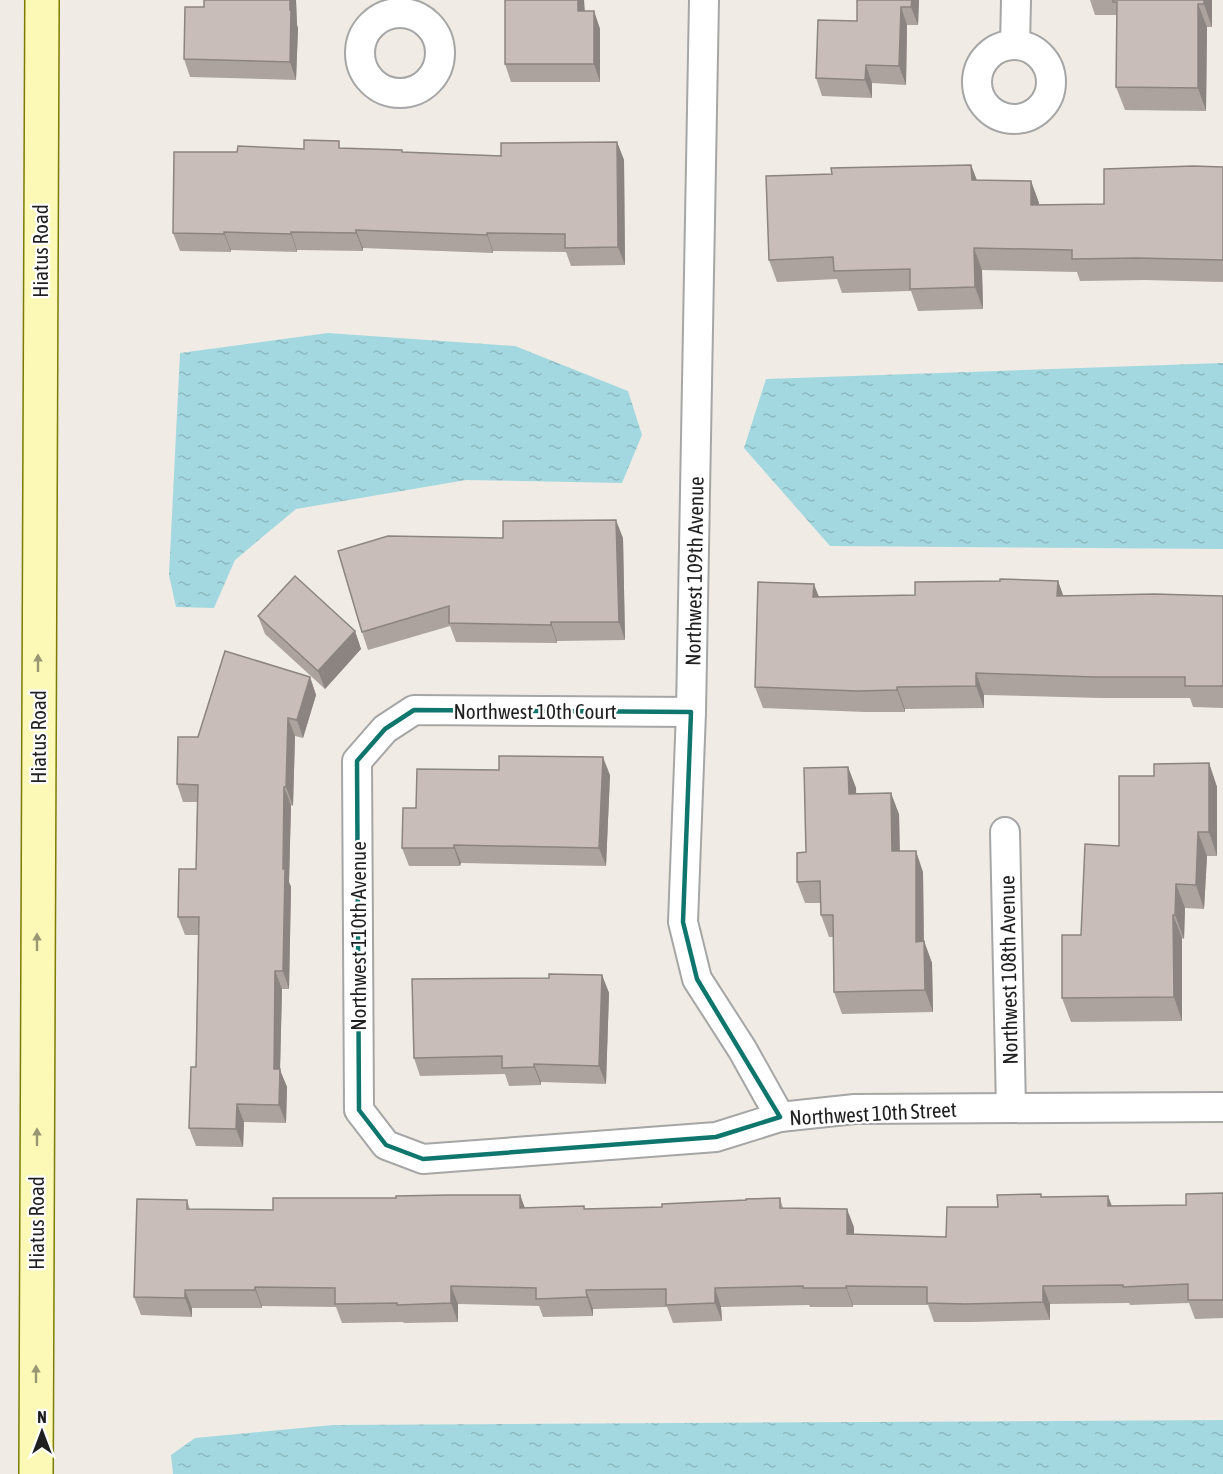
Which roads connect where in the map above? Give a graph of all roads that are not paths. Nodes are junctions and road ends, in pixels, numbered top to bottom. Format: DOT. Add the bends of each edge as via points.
graph roads {
  1 [pos="42,0"];
  2 [pos="704,0"];
  3 [pos="1016,0"];
  4 [pos="1016,45"];
  5 [pos="691,712"];
  6 [pos="385,729"];
  7 [pos="1005,832"];
  8 [pos="1223,1107"];
  9 [pos="1011,1108"];
  10 [pos="780,1117"];
  11 [pos="386,1145"];
  12 [pos="36,1474"];
  12 -- 1 [label="main road, Hiatus Road, one-way"];
  2 -- 5 [label="street, Northwest 109th Avenue"];
  3 -- 4 [label="street"];
  5 -- 6 [label="street, Northwest 10th Court" via="414,710"];
  5 -- 10 [label="street, Northwest 109th Avenue" via="683,922 697,979"];
  6 -- 11 [label="street, Northwest 110th Avenue" via="357,761 359,1110"];
  7 -- 9 [label="street, Northwest 108th Avenue"];
  8 -- 9 [label="street, Northwest 10th Street"];
  9 -- 10 [label="street, Northwest 10th Street" via="855,1109"];
  10 -- 11 [label="street, Northwest 10th Street" via="716,1137 423,1159"];
}
